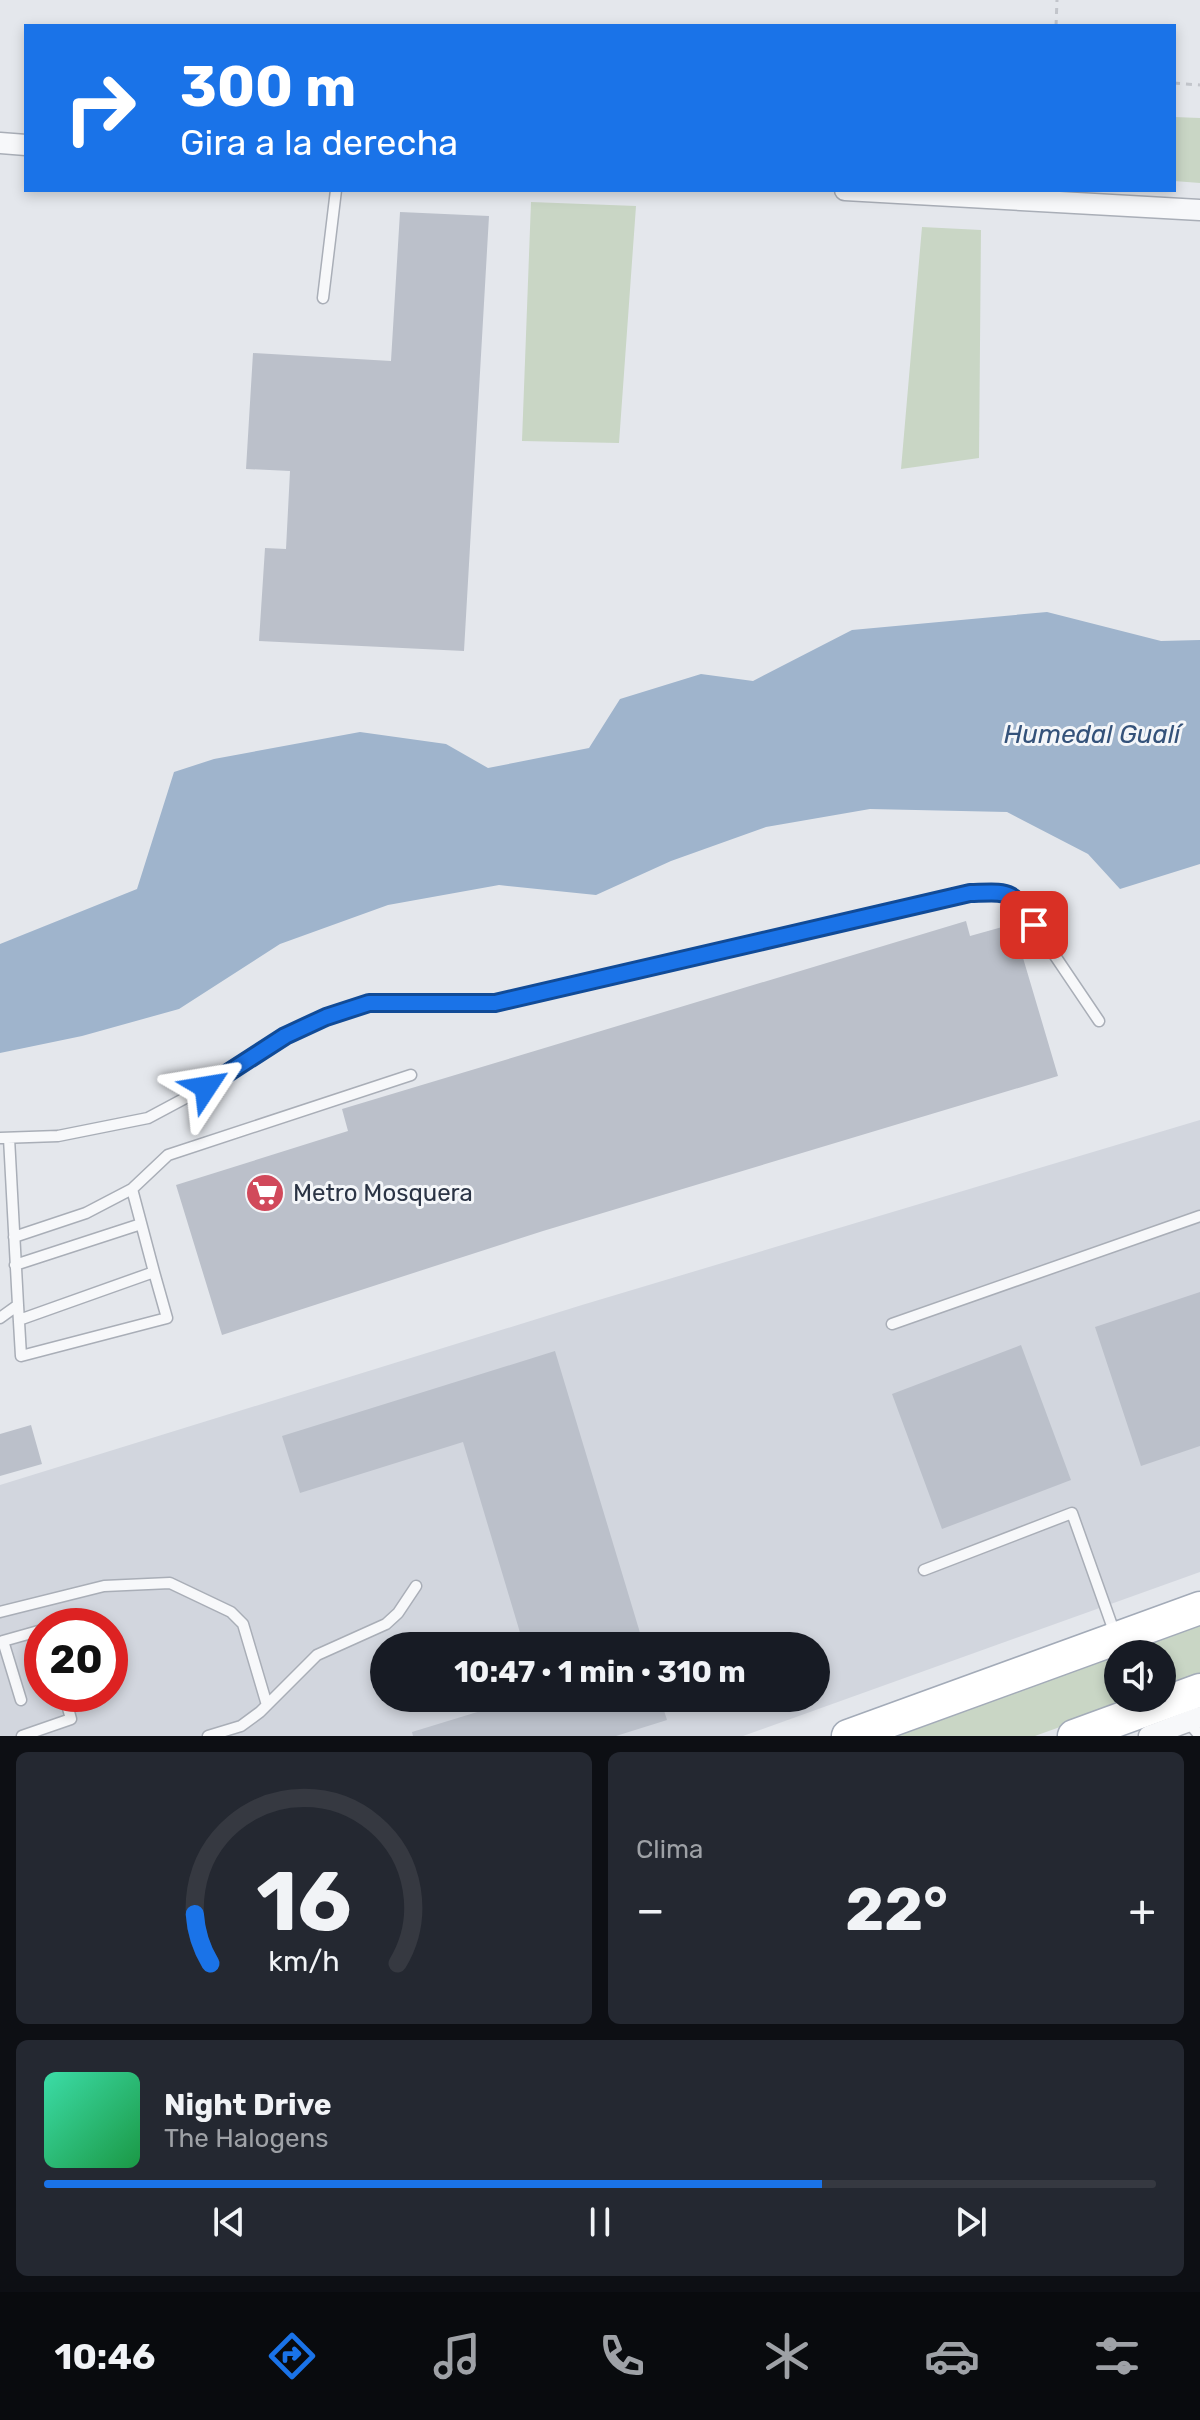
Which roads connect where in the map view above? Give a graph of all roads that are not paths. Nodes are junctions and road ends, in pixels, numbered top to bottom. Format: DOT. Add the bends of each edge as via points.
graph roads {
  1 [pos="0,143"];
  2 [pos="24,145"];
  3 [pos="336,192"];
  4 [pos="880,192"];
  5 [pos="1200,210"];
  6 [pos="323,298"];
  7 [pos="1099,1021"];
  8 [pos="411,1075"];
  9 [pos="4,1138"];
  10 [pos="132,1189"];
  11 [pos="1200,1216"];
  12 [pos="141,1224"];
  13 [pos="14,1237"];
  14 [pos="15,1265"];
  15 [pos="154,1272"];
  16 [pos="18,1305"];
  17 [pos="0,1318"];
  18 [pos="19,1320"];
  19 [pos="892,1324"];
  20 [pos="924,1570"];
  21 [pos="416,1586"];
  22 [pos="1200,1608"];
  23 [pos="0,1612"];
  24 [pos="24,1635"];
  25 [pos="1116,1638"];
  26 [pos="1200,1690"];
  27 [pos="21,1700"];
  28 [pos="267,1705"];
  29 [pos="69,1712"];
  30 [pos="1196,1725"];
  31 [pos="22,1736"];
  32 [pos="208,1736"];
  33 [pos="848,1736"];
  34 [pos="1074,1736"];
  35 [pos="1149,1736"];
  1 -- 2 [label="street"];
  3 -- 6 [label="lane"];
  4 -- 5 [label="street"];
  7 -- 9 [label="lane" via="1018,901 1008,893 970,893 495,1003 369,1003 285,1036 148,1118 58,1136"];
  8 -- 10 [label="lane" via="168,1155"];
  9 -- 13 [label="lane"];
  10 -- 12 [label="lane"];
  10 -- 13 [label="lane" via="86,1213"];
  11 -- 19 [label="lane"];
  12 -- 14 [label="lane"];
  12 -- 15 [label="lane"];
  13 -- 14 [label="lane"];
  14 -- 16 [label="lane"];
  15 -- 18 [label="lane"];
  15 -- 18 [label="lane" via="167,1318 21,1356"];
  16 -- 17 [label="lane"];
  16 -- 18 [label="lane"];
  20 -- 25 [label="lane" via="1072,1513"];
  21 -- 28 [label="lane" via="386,1624 317,1655"];
  22 -- 25 [label="main road"];
  23 -- 28 [label="lane" via="104,1586 170,1583 231,1612 243,1624"];
  24 -- 27 [label="lane" via="3,1641"];
  25 -- 33 [label="main road"];
  26 -- 34 [label="main road"];
  28 -- 32 [label="lane" via="241,1726"];
  29 -- 31 [label="lane" via="71,1719"];
  30 -- 35 [label="street"];
}
